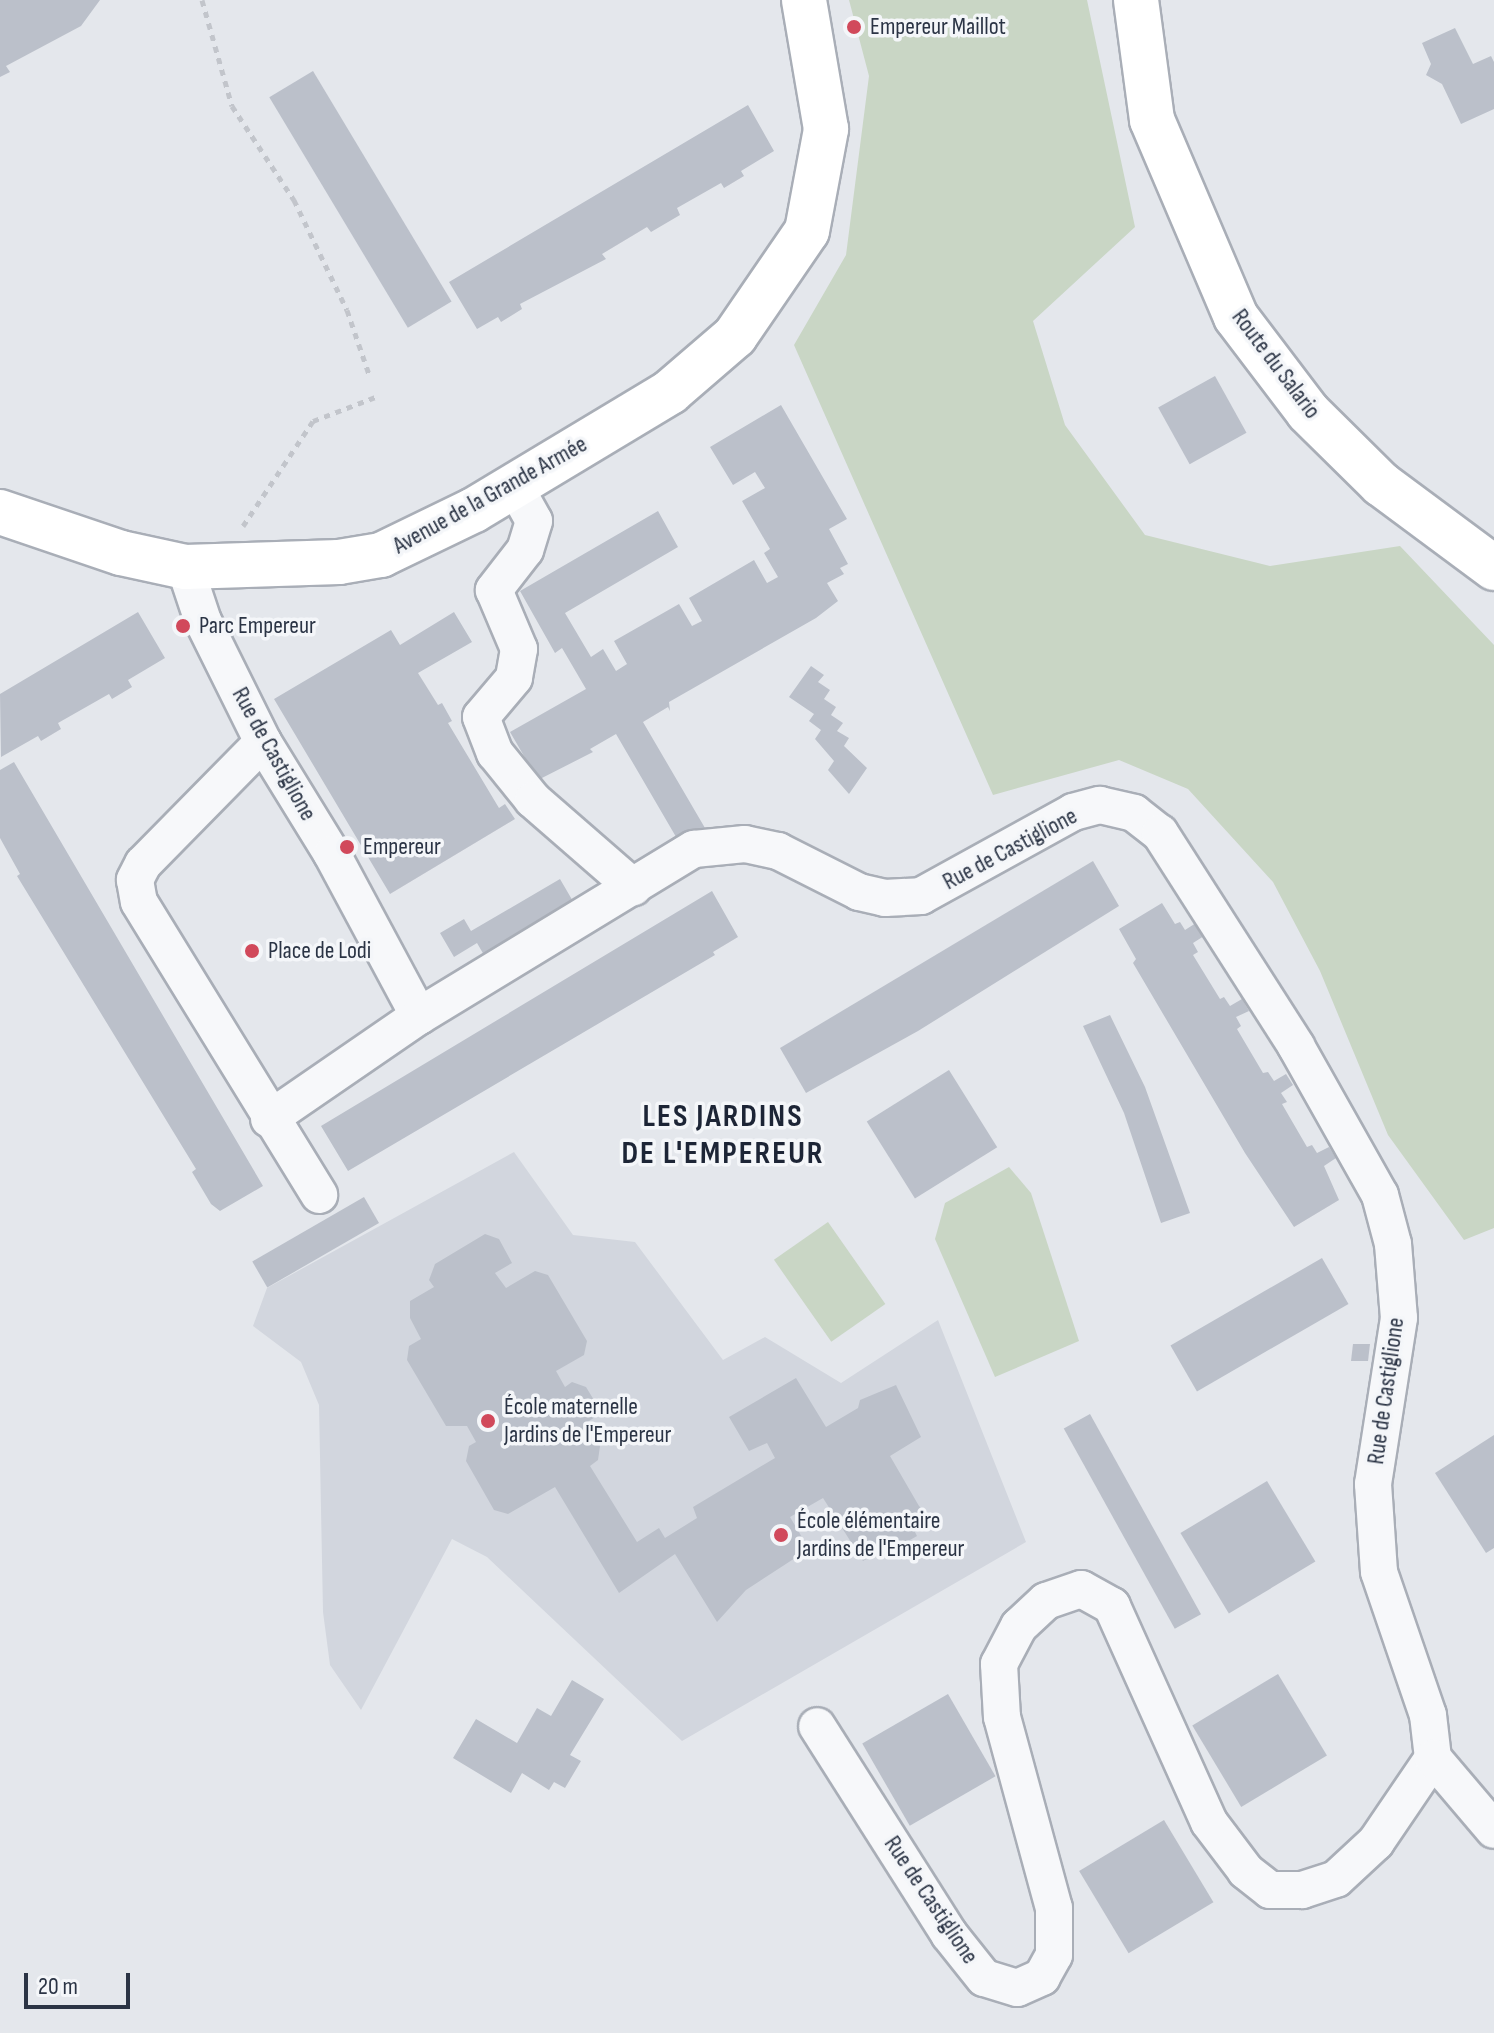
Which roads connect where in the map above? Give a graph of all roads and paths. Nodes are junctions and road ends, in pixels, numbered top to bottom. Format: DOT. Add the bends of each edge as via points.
graph roads {
  1 [pos="202,0"];
  2 [pos="804,0"];
  3 [pos="1136,0"];
  4 [pos="370,377"];
  5 [pos="378,396"];
  6 [pos="514,485"];
  7 [pos="0,512"];
  8 [pos="228,566"];
  9 [pos="185,567"];
  10 [pos="1494,568"];
  11 [pos="263,742"];
  12 [pos="633,887"];
  13 [pos="419,1016"];
  14 [pos="269,1119"];
  15 [pos="319,1195"];
  16 [pos="817,1726"];
  17 [pos="1433,1758"];
  18 [pos="1494,1830"];
  1 -- 4 [label="path" via="232,106 294,200 347,310"];
  2 -- 6 [label="main road, Avenue de la Grande Armée" via="826,129 807,231 735,336 670,392"];
  3 -- 10 [label="main road, Route du Salario" via="1152,120 1236,317 1308,412 1381,484"];
  5 -- 8 [label="path" via="313,421 233,540"];
  6 -- 8 [label="main road, Avenue de la Grande Armée" via="381,555"];
  6 -- 12 [label="street" via="534,521 525,550 494,590 519,649 514,678 481,717 495,753 533,800"];
  7 -- 9 [label="main road, Avenue de la Grande Armée" via="121,553"];
  8 -- 9 [label="main road, Avenue de la Grande Armée"];
  9 -- 11 [label="street, Rue de Castiglione" via="203,621"];
  11 -- 13 [label="street, Rue de Castiglione" via="332,854"];
  11 -- 14 [label="street" via="143,864 135,880 139,902"];
  12 -- 13 [label="street, Rue de Castiglione"];
  12 -- 17 [label="street, Rue de Castiglione" via="694,849 745,844 778,851 859,892 885,898 921,896 1073,812 1100,805 1134,813 1160,833 1296,1046 1380,1195 1393,1244 1399,1318 1373,1484 1379,1572 1428,1715"];
  13 -- 14 [label="street"];
  14 -- 15 [label="street"];
  16 -- 17 [label="street, Rue de Castiglione" via="949,1934 984,1978 1017,1988 1042,1977 1054,1955 1054,1908 1002,1717 999,1664 1019,1626 1046,1601 1081,1589 1112,1606 1209,1822 1246,1871 1270,1890 1302,1890 1336,1879 1376,1842"];
  17 -- 18 [label="street"];
}
